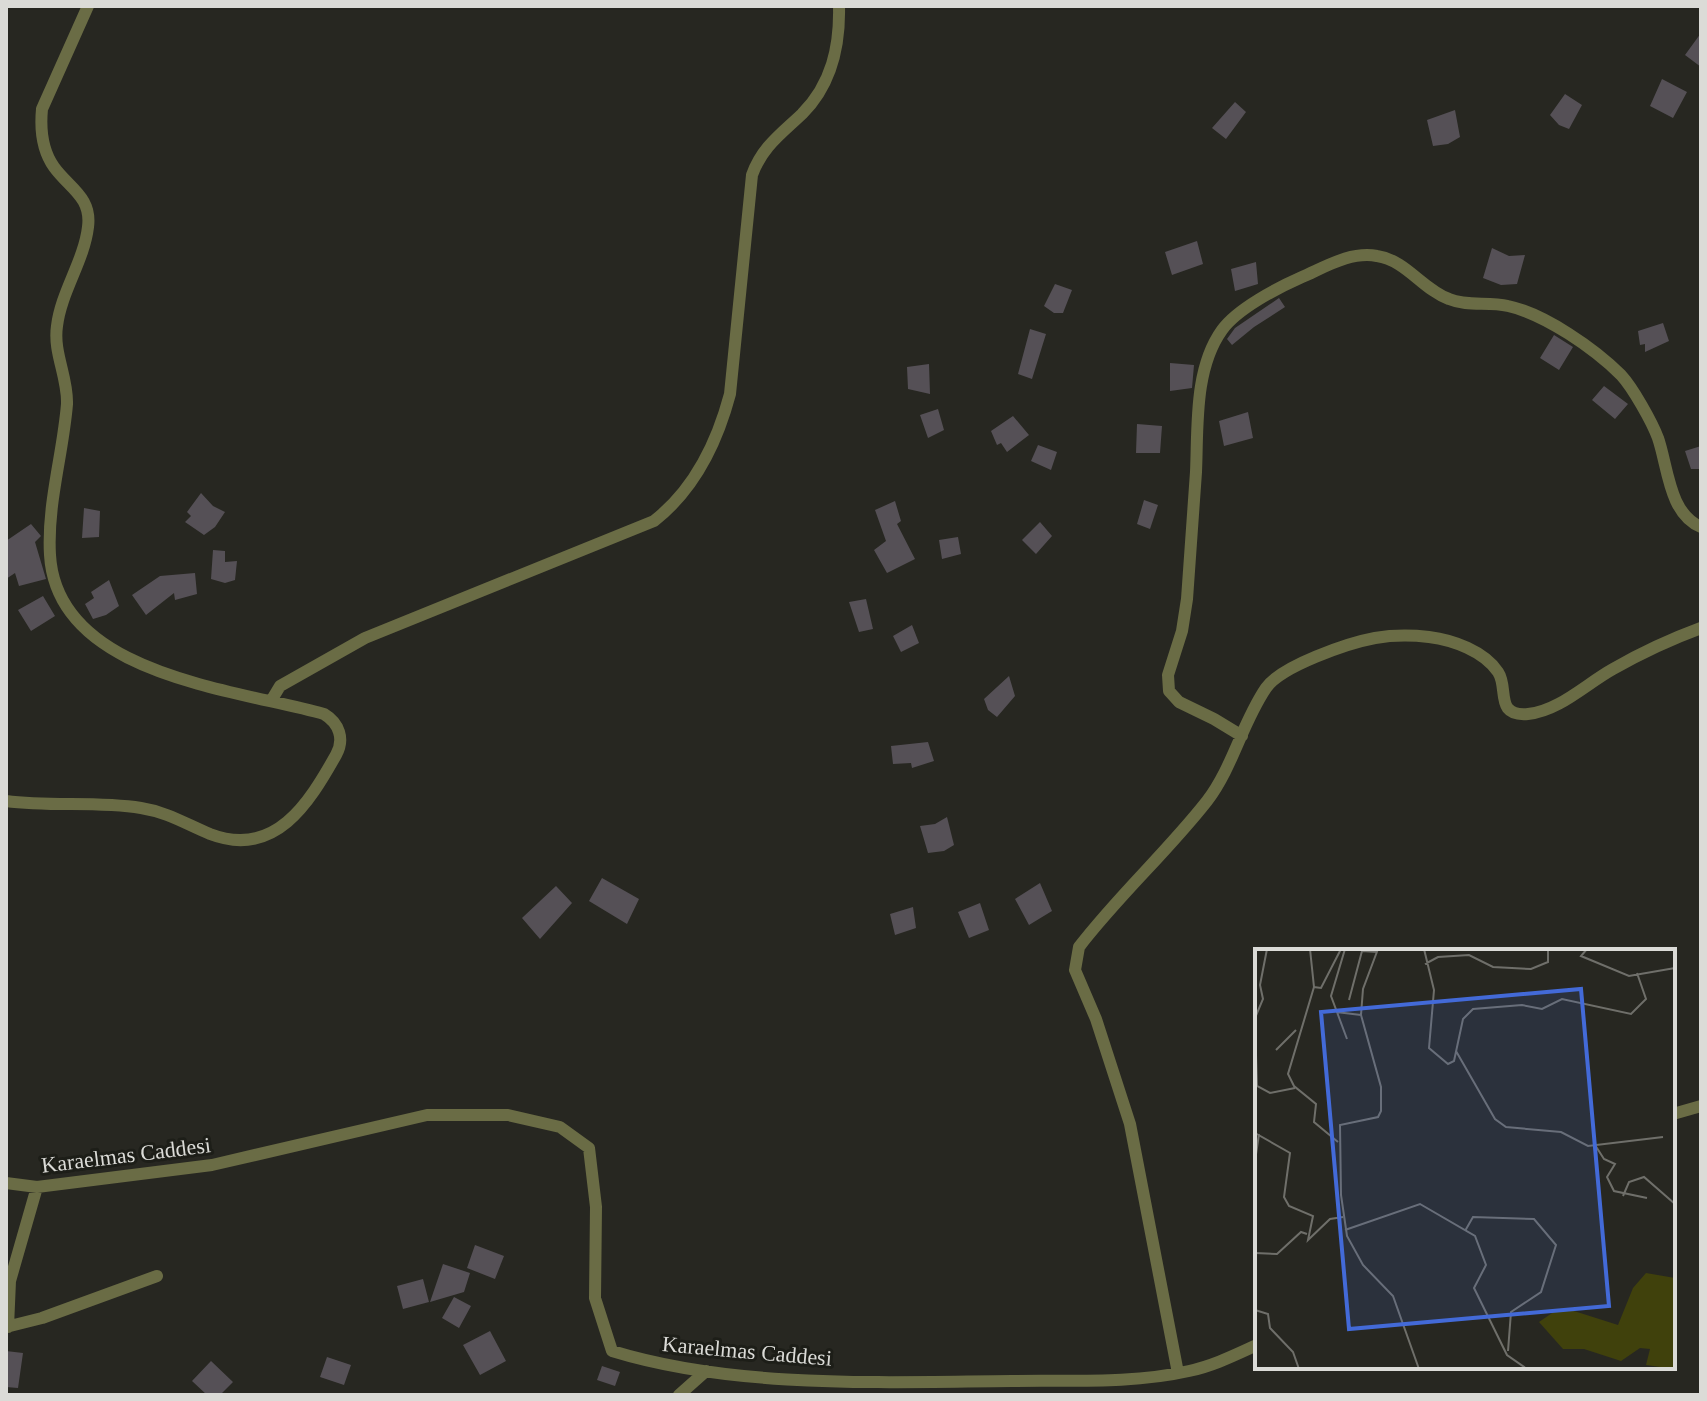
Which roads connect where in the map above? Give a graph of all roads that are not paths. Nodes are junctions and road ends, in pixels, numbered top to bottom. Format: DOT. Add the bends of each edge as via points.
graph roads {
  1 [pos="88,6"];
  2 [pos="839,6"];
  3 [pos="1701,527"];
  4 [pos="1701,628"];
  5 [pos="271,701"];
  6 [pos="1242,736"];
  7 [pos="6,801"];
  8 [pos="1701,1106"];
  9 [pos="1675,1113"];
  10 [pos="6,1183"];
  11 [pos="37,1187"];
  12 [pos="157,1276"];
  13 [pos="7,1327"];
  14 [pos="1255,1346"];
  15 [pos="706,1371"];
  16 [pos="1178,1373"];
  17 [pos="1109,1379"];
  18 [pos="679,1395"];
  19 [pos="1107,1395"];
  1 -- 5 [label="street" via="41,119 50,160 84,199 89,219 57,326 67,404 52,511 53,574 73,617 103,644 207,686"];
  2 -- 5 [label="street" via="837,52 827,80 766,148 752,175 730,394 701,468 687,489 654,521 365,638 280,686"];
  3 -- 6 [label="street" via="1678,507 1656,434 1624,378 1599,355 1546,322 1508,306 1448,299 1400,265 1377,256 1346,258 1295,280 1227,323 1213,345 1201,391 1187,599 1167,686 1179,702"];
  4 -- 6 [label="street" via="1634,657 1546,711 1526,714 1507,707 1499,673 1462,645 1415,636 1361,641 1278,676 1264,691"];
  5 -- 7 [label="street" via="324,714 335,722 341,740 300,812 268,834 221,837 166,813 140,808"];
  6 -- 16 [label="street" via="1208,799 1084,940 1074,963 1130,1124"];
  8 -- 9 [label="street"];
  10 -- 11 [label="street, Karaelmas Caddesi"];
  11 -- 13 [label="street" via="10,1281"];
  11 -- 15 [label="street, Karaelmas Caddesi" via="212,1165 427,1115 508,1115 560,1127 589,1148 596,1207 595,1298 612,1351"];
  12 -- 13 [label="street"];
  14 -- 16 [label="street, Karaelmas Caddesi"];
  15 -- 17 [label="street, Karaelmas Caddesi" via="798,1379"];
  15 -- 18 [label="street"];
  16 -- 17 [label="street, Karaelmas Caddesi"];
  17 -- 19 [label="street"];
}
